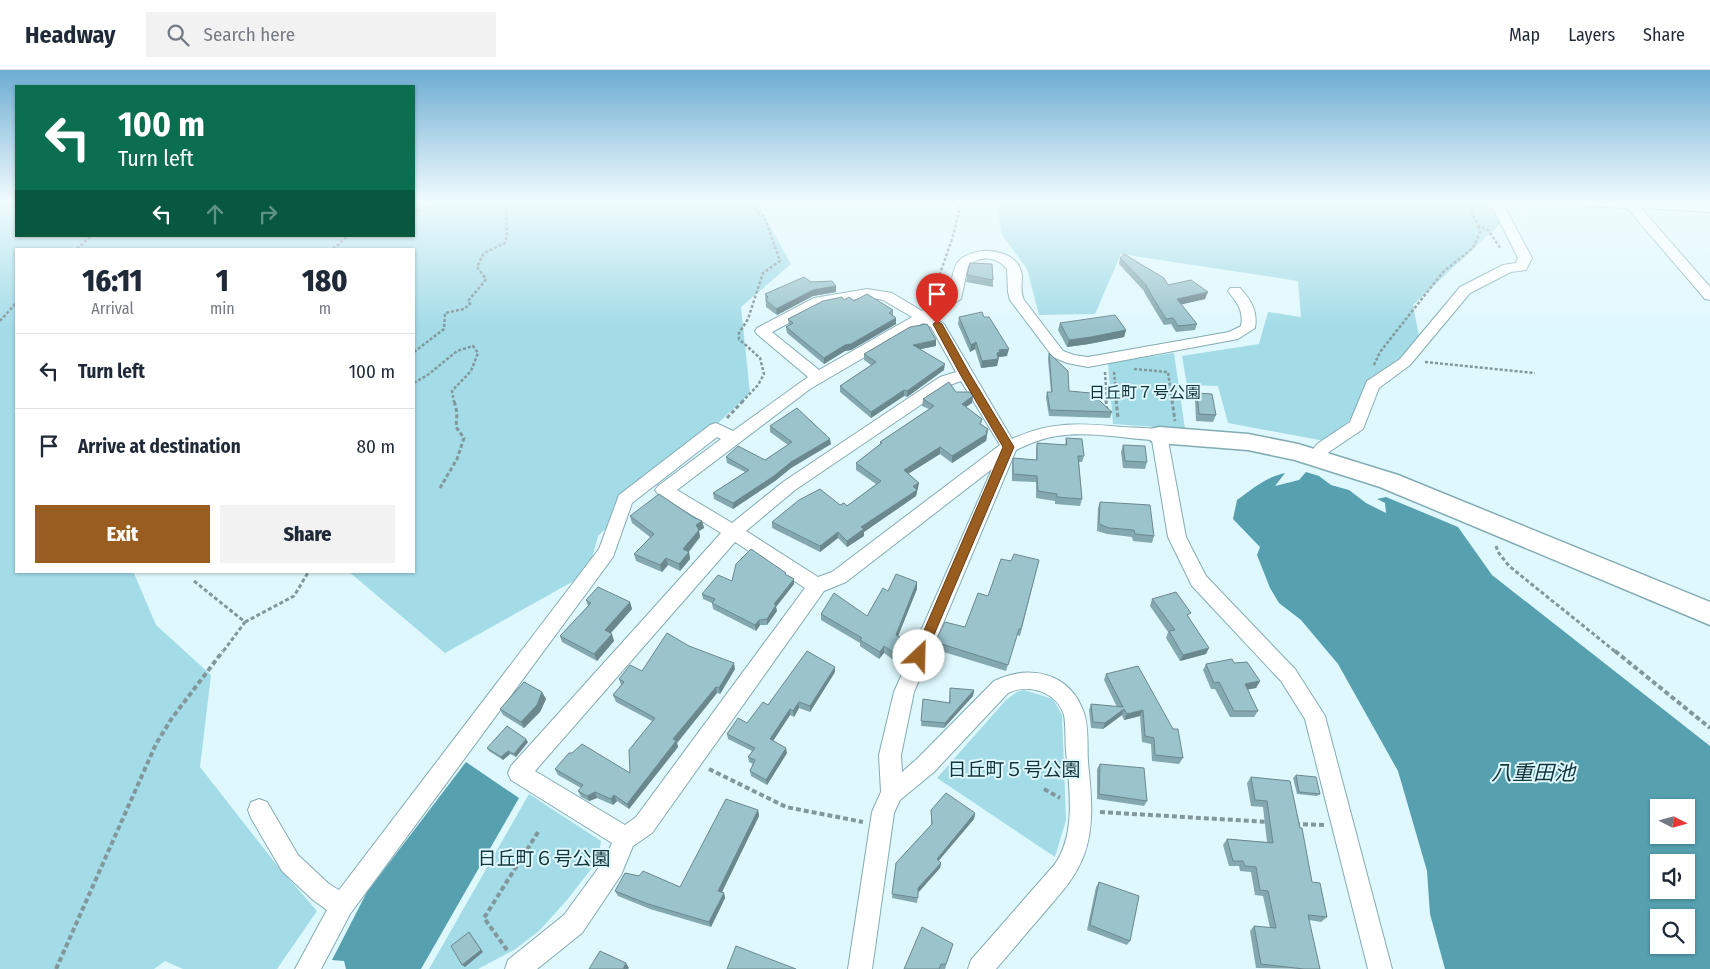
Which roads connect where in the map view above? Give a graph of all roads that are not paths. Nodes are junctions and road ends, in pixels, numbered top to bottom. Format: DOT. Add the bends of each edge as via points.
graph roads {
  1 [pos="1518,244"];
  2 [pos="1665,244"];
  3 [pos="1235,291"];
  4 [pos="1710,296"];
  5 [pos="924,316"];
  6 [pos="965,374"];
  7 [pos="818,377"];
  8 [pos="1168,430"];
  9 [pos="733,438"];
  10 [pos="1009,447"];
  11 [pos="1315,458"];
  12 [pos="734,532"];
  13 [pos="817,586"];
  14 [pos="1710,614"];
  15 [pos="892,793"];
  16 [pos="259,810"];
  17 [pos="625,838"];
  18 [pos="342,906"];
  19 [pos="518,968"];
  20 [pos="307,969"];
  21 [pos="860,969"];
  22 [pos="980,969"];
  23 [pos="1380,969"];
  1 -- 11 [label="street" via="1525,258 1521,267 1508,268 1466,290 1404,362 1372,385 1357,425 1323,448"];
  2 -- 4 [label="street"];
  3 -- 5 [label="street" via="1243,299 1249,314 1248,328 1242,333 1109,363 1065,358 1054,351 1015,297 1013,267 997,256 974,256 965,261 961,265 957,295"];
  5 -- 6 [label="street" via="937,324"];
  5 -- 7 [label="street"];
  5 -- 7 [label="street" via="887,296 867,293 819,301 762,331"];
  6 -- 10 [label="street"];
  6 -- 12 [label="street" via="945,381 789,486"];
  7 -- 9 [label="street"];
  8 -- 10 [label="street" via="1068,429 1045,432"];
  8 -- 11 [label="street" via="1248,442"];
  8 -- 23 [label="street" via="1177,537 1199,581 1288,675 1315,716"];
  9 -- 12 [label="street" via="664,490"];
  9 -- 18 [label="street" via="716,429 625,500 607,552"];
  10 -- 13 [label="street" via="839,577"];
  10 -- 15 [label="street" via="904,692 890,755"];
  11 -- 14 [label="street" via="1389,482"];
  12 -- 13 [label="street"];
  12 -- 17 [label="street" via="519,773"];
  13 -- 17 [label="street" via="644,825"];
  15 -- 21 [label="street" via="883,812"];
  15 -- 22 [label="street" via="926,765 1008,682 1036,680 1048,685 1065,697 1074,712 1081,811 1078,836 1066,868"];
  16 -- 18 [label="street" via="290,863 321,892"];
  17 -- 19 [label="street" via="613,867 573,924"];
  18 -- 20 [label="street"];
}
